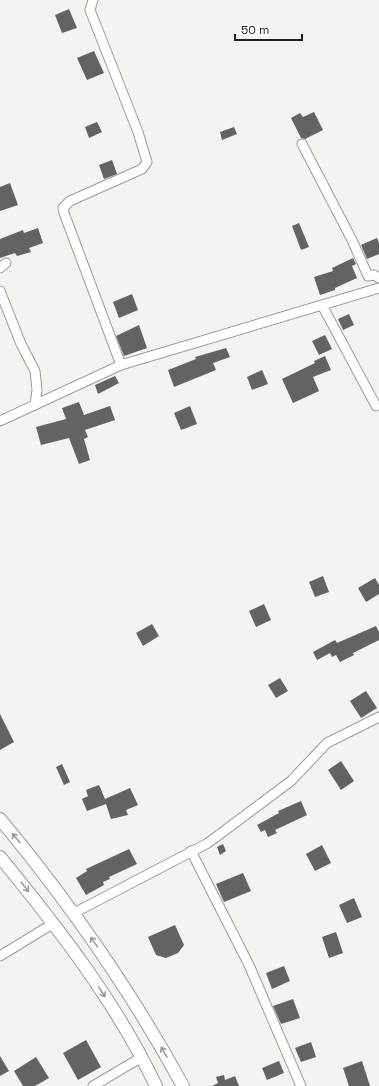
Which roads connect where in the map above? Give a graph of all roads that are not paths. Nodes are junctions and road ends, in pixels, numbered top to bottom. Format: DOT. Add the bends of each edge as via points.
graph roads {
  1 [pos="93,0"];
  2 [pos="302,144"];
  3 [pos="379,278"];
  4 [pos="379,288"];
  5 [pos="0,290"];
  6 [pos="322,305"];
  7 [pos="121,365"];
  8 [pos="35,405"];
  9 [pos="376,406"];
  10 [pos="0,420"];
  11 [pos="379,717"];
  12 [pos="0,819"];
  13 [pos="191,851"];
  14 [pos="0,857"];
  15 [pos="74,913"];
  16 [pos="54,924"];
  17 [pos="0,956"];
  18 [pos="142,1057"];
  19 [pos="93,1086"];
  20 [pos="156,1086"];
  21 [pos="183,1086"];
  22 [pos="301,1086"];
  1 -- 7 [label="street" via="90,10 138,132 147,162 142,169 70,201 63,208"];
  2 -- 3 [label="street" via="368,276 374,275"];
  4 -- 6 [label="street"];
  5 -- 8 [label="street" via="21,344 35,371"];
  6 -- 7 [label="street"];
  6 -- 9 [label="street"];
  7 -- 8 [label="street"];
  8 -- 10 [label="street"];
  11 -- 13 [label="street" via="327,743 291,781 208,842"];
  15 -- 12 [label="main road, one-way"];
  13 -- 15 [label="street"];
  13 -- 22 [label="street" via="249,965"];
  14 -- 16 [label="main road, one-way"];
  21 -- 15 [label="main road, one-way" via="154,1033"];
  16 -- 17 [label="street"];
  16 -- 18 [label="main road, one-way" via="94,979"];
  18 -- 19 [label="street"];
  18 -- 20 [label="main road"];
}
